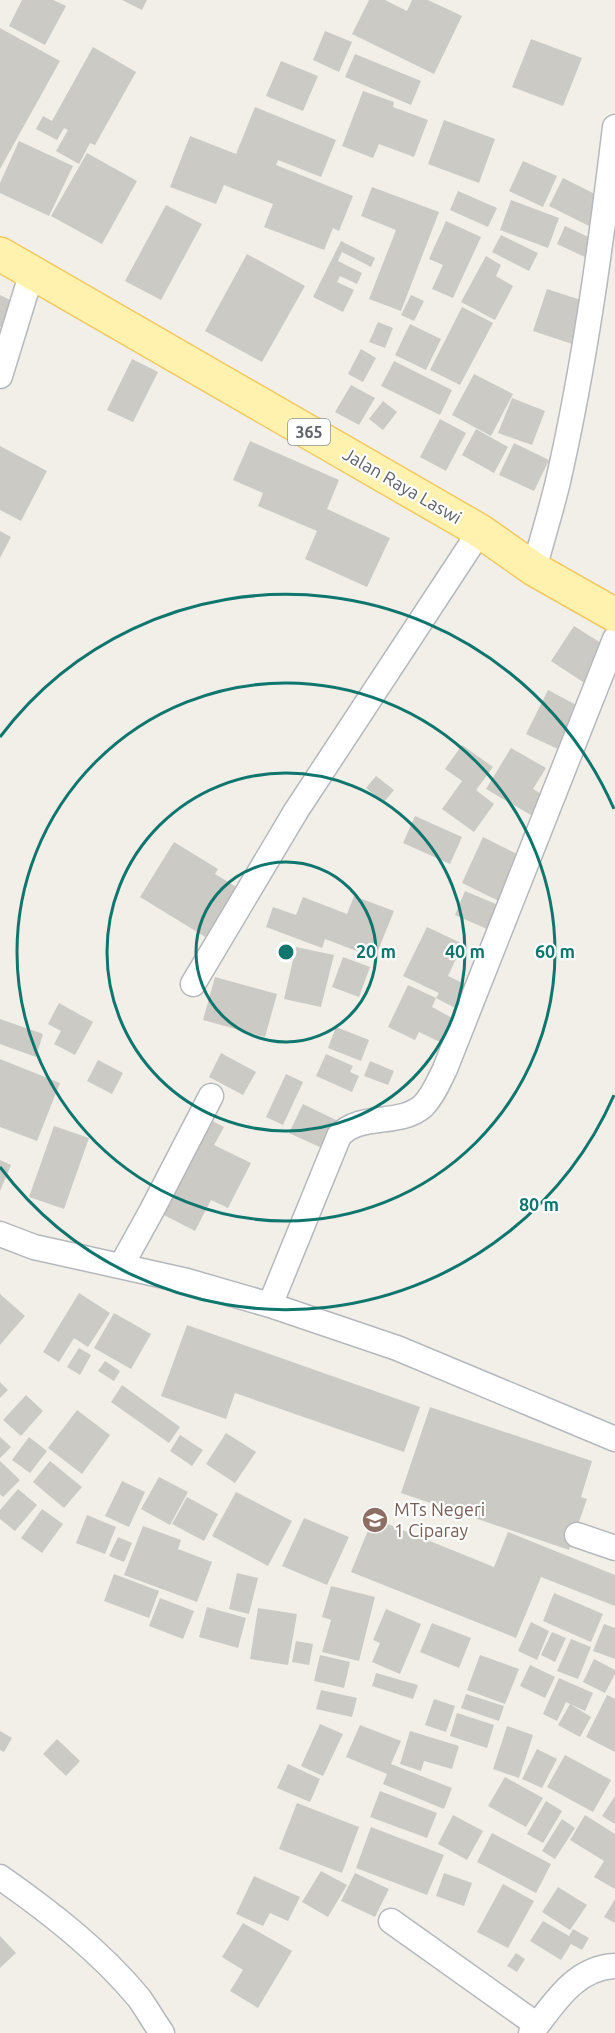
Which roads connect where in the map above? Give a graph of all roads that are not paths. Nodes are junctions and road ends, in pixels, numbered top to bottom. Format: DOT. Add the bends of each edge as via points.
graph roads {
  1 [pos="615,127"];
  2 [pos="0,254"];
  3 [pos="32,272"];
  4 [pos="0,376"];
  5 [pos="480,531"];
  6 [pos="534,569"];
  7 [pos="615,615"];
  8 [pos="615,639"];
  9 [pos="193,984"];
  10 [pos="211,1096"];
  11 [pos="0,1234"];
  12 [pos="121,1266"];
  13 [pos="270,1305"];
  14 [pos="615,1439"];
  15 [pos="577,1535"];
  16 [pos="615,1548"];
  17 [pos="0,1877"];
  18 [pos="391,1921"];
  19 [pos="615,1966"];
  20 [pos="534,2029"];
  21 [pos="162,2033"];
  1 -- 6 [label="street" via="578,383 559,479"];
  2 -- 3 [label="main road, Jalan Raya Laswi / 365"];
  3 -- 4 [label="street"];
  3 -- 5 [label="main road, Jalan Raya Laswi / 365"];
  5 -- 6 [label="main road, Jalan Raya Laswi / 365"];
  5 -- 9 [label="street" via="296,811"];
  6 -- 7 [label="main road, Jalan Raya Laswi / 365"];
  8 -- 13 [label="street" via="435,1089 414,1112 357,1124 339,1136"];
  10 -- 12 [label="street"];
  11 -- 12 [label="street" via="34,1247"];
  12 -- 13 [label="street"];
  13 -- 14 [label="street" via="397,1348"];
  15 -- 16 [label="street"];
  17 -- 21 [label="street" via="98,1956 140,1999"];
  18 -- 20 [label="street"];
  19 -- 20 [label="street" via="583,1975 561,1994"];
}
